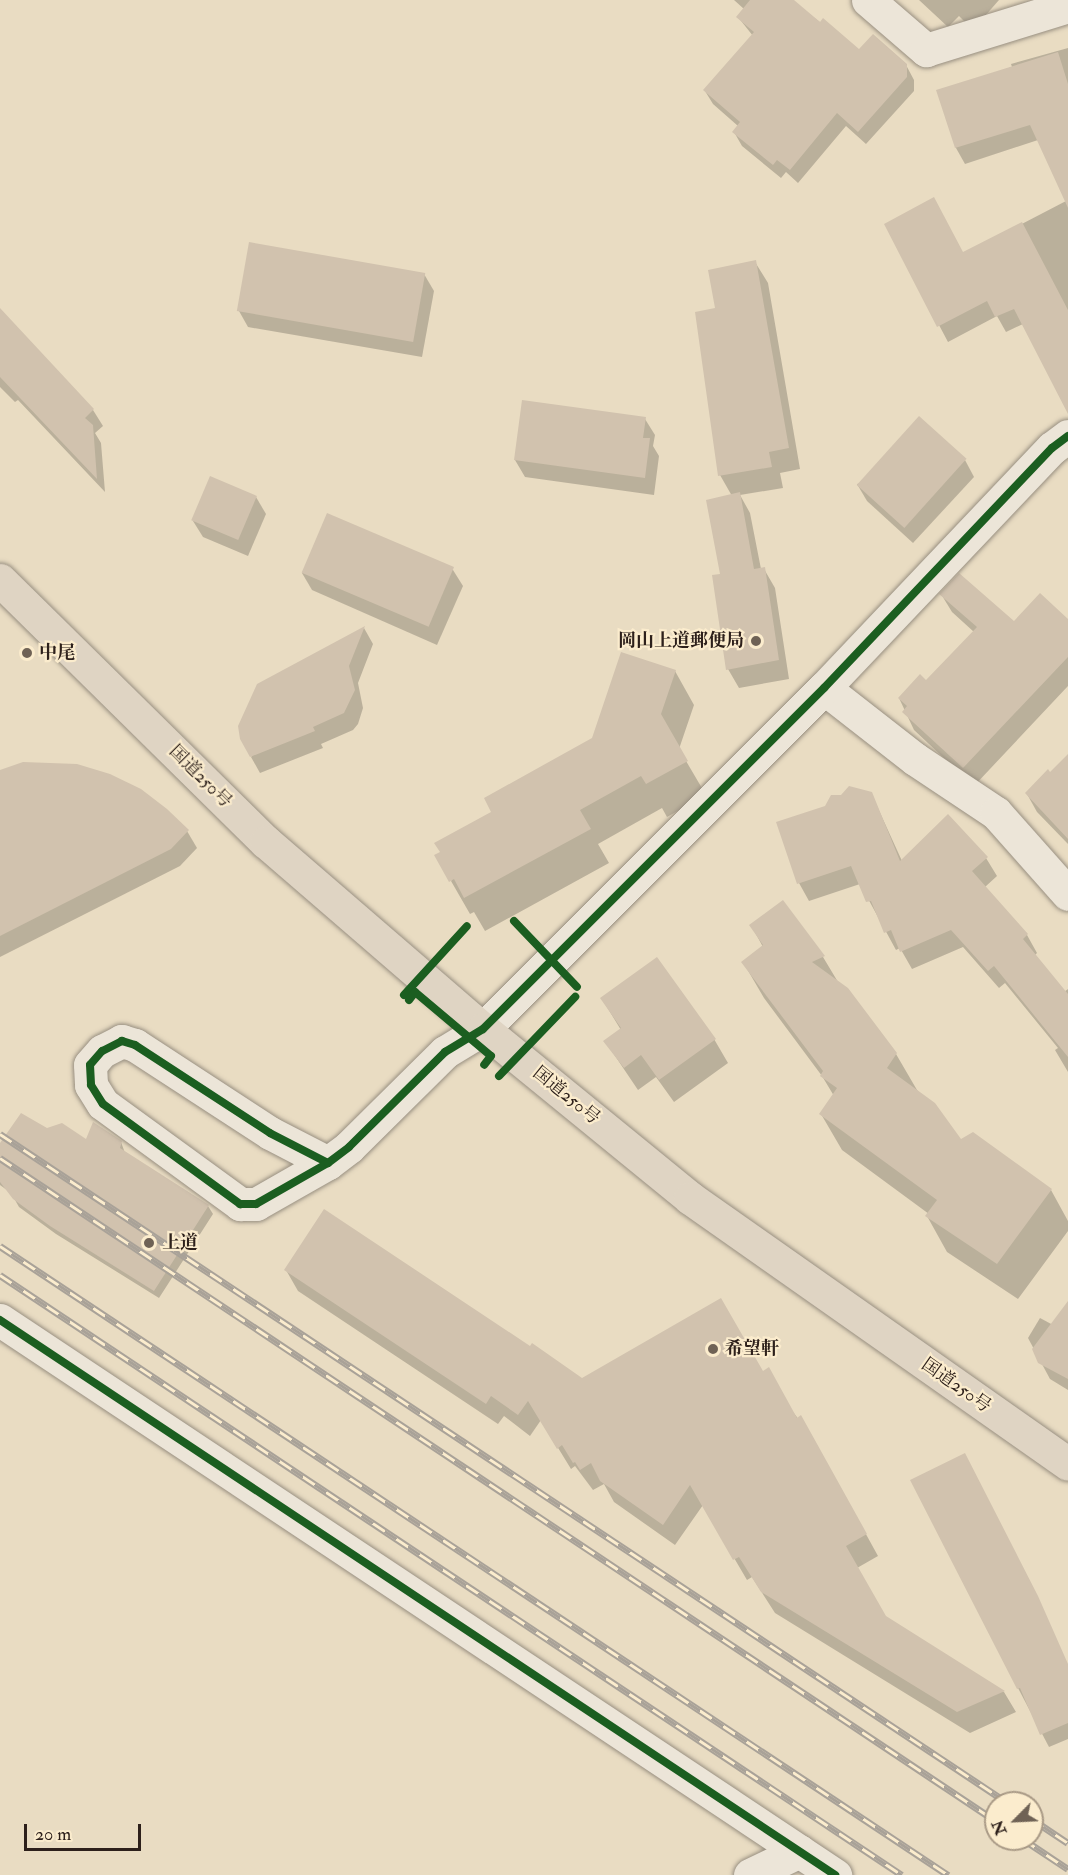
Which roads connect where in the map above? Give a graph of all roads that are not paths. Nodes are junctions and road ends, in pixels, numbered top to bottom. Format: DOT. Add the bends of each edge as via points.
graph roads {
  1 [pos="868,0"];
  2 [pos="1068,6"];
  3 [pos="1068,436"];
  4 [pos="0,580"];
  5 [pos="824,688"];
  6 [pos="1068,894"];
  7 [pos="483,1029"];
  8 [pos="328,1163"];
  9 [pos="0,1320"];
  10 [pos="1068,1464"];
  11 [pos="800,1851"];
  12 [pos="750,1875"];
  13 [pos="835,1875"];
  1 -- 2 [label="street" via="926,50"];
  3 -- 5 [label="street" via="1052,448"];
  4 -- 7 [label="highway, 国道250号" via="266,842"];
  5 -- 6 [label="street" via="915,759 996,813"];
  5 -- 7 [label="street"];
  7 -- 8 [label="street" via="445,1052"];
  7 -- 10 [label="highway, 国道250号" via="690,1198"];
  8 -- 8 [label="street" via="256,1204 240,1204 103,1104 91,1085 90,1065 102,1051 122,1041 135,1045 270,1133"];
  9 -- 11 [label="street"];
  11 -- 12 [label="street"];
  11 -- 13 [label="street"];
}
